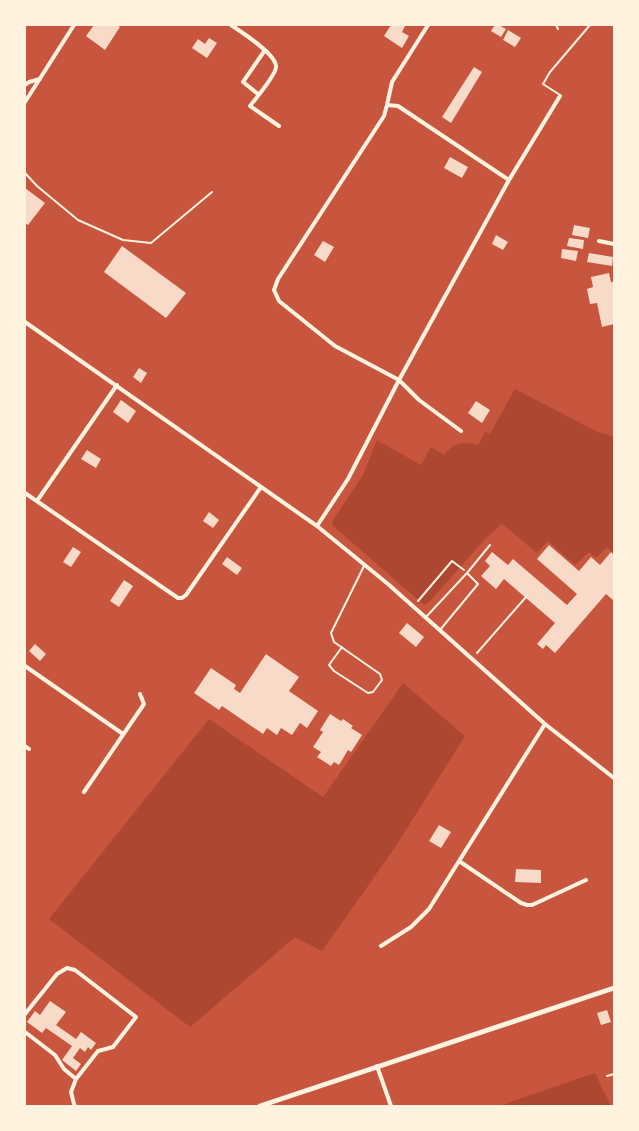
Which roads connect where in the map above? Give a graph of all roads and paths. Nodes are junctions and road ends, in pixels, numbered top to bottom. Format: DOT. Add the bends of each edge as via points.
graph roads {
  1 [pos="74,25"];
  2 [pos="231,25"];
  3 [pos="428,25"];
  4 [pos="556,25"];
  5 [pos="590,25"];
  6 [pos="558,29"];
  7 [pos="265,50"];
  8 [pos="40,79"];
  9 [pos="25,85"];
  10 [pos="258,94"];
  11 [pos="560,96"];
  12 [pos="25,102"];
  13 [pos="387,106"];
  14 [pos="279,126"];
  15 [pos="25,173"];
  16 [pos="509,180"];
  17 [pos="212,192"];
  18 [pos="599,241"];
  19 [pos="614,244"];
  20 [pos="25,322"];
  21 [pos="399,380"];
  22 [pos="117,385"];
  23 [pos="460,431"];
  24 [pos="261,487"];
  25 [pos="25,493"];
  26 [pos="37,501"];
  27 [pos="317,526"];
  28 [pos="490,545"];
  29 [pos="364,564"];
  30 [pos="468,573"];
  31 [pos="526,597"];
  32 [pos="413,606"];
  33 [pos="426,618"];
  34 [pos="440,630"];
  35 [pos="342,647"];
  36 [pos="478,653"];
  37 [pos="25,666"];
  38 [pos="140,694"];
  39 [pos="545,724"];
  40 [pos="123,734"];
  41 [pos="614,778"];
  42 [pos="84,792"];
  43 [pos="459,861"];
  44 [pos="586,880"];
  45 [pos="381,946"];
  46 [pos="614,988"];
  47 [pos="25,1014"];
  48 [pos="25,1032"];
  49 [pos="377,1066"];
  50 [pos="614,1074"];
  51 [pos="607,1076"];
  52 [pos="76,1079"];
  53 [pos="75,1106"];
  54 [pos="260,1106"];
  55 [pos="391,1106"];
  1 -- 8 [label="street"];
  2 -- 7 [label="street"];
  3 -- 13 [label="street" via="392,82"];
  4 -- 6 [label="lane"];
  5 -- 11 [label="lane" via="542,84"];
  7 -- 10 [label="street" via="275,60 276,66 274,73"];
  7 -- 10 [label="street" via="243,82"];
  8 -- 9 [label="street"];
  8 -- 12 [label="street"];
  10 -- 14 [label="street" via="250,106"];
  11 -- 16 [label="street"];
  13 -- 16 [label="street" via="398,106"];
  13 -- 21 [label="street" via="384,116 278,279 274,290 279,301 335,346"];
  15 -- 17 [label="lane" via="78,220 123,240 151,243"];
  16 -- 21 [label="street"];
  18 -- 19 [label="street"];
  20 -- 22 [label="street"];
  21 -- 23 [label="street" via="419,400"];
  21 -- 27 [label="street" via="348,479"];
  22 -- 24 [label="street"];
  22 -- 26 [label="street"];
  24 -- 26 [label="street" via="182,598 178,598"];
  24 -- 27 [label="street"];
  25 -- 26 [label="street"];
  27 -- 29 [label="street"];
  28 -- 30 [label="lane"];
  29 -- 32 [label="street"];
  29 -- 35 [label="lane" via="331,633 334,642"];
  30 -- 32 [label="path" via="452,561"];
  30 -- 33 [label="lane"];
  30 -- 34 [label="lane" via="478,584"];
  31 -- 36 [label="path"];
  32 -- 33 [label="street"];
  33 -- 34 [label="street"];
  34 -- 39 [label="street"];
  35 -- 35 [label="lane" via="329,665 334,672 368,694 373,692 382,680 380,674"];
  37 -- 40 [label="street"];
  38 -- 40 [label="street" via="144,704"];
  39 -- 41 [label="street"];
  39 -- 43 [label="street"];
  40 -- 42 [label="street"];
  43 -- 44 [label="street" via="527,905"];
  43 -- 45 [label="street" via="429,909 411,927"];
  46 -- 49 [label="street"];
  47 -- 52 [label="street" via="57,974 68,968 75,970 136,1017 113,1047 98,1051"];
  48 -- 52 [label="street" via="55,1055 64,1069"];
  49 -- 54 [label="street"];
  49 -- 55 [label="street"];
  50 -- 51 [label="lane"];
  52 -- 53 [label="street" via="71,1092"];
}
